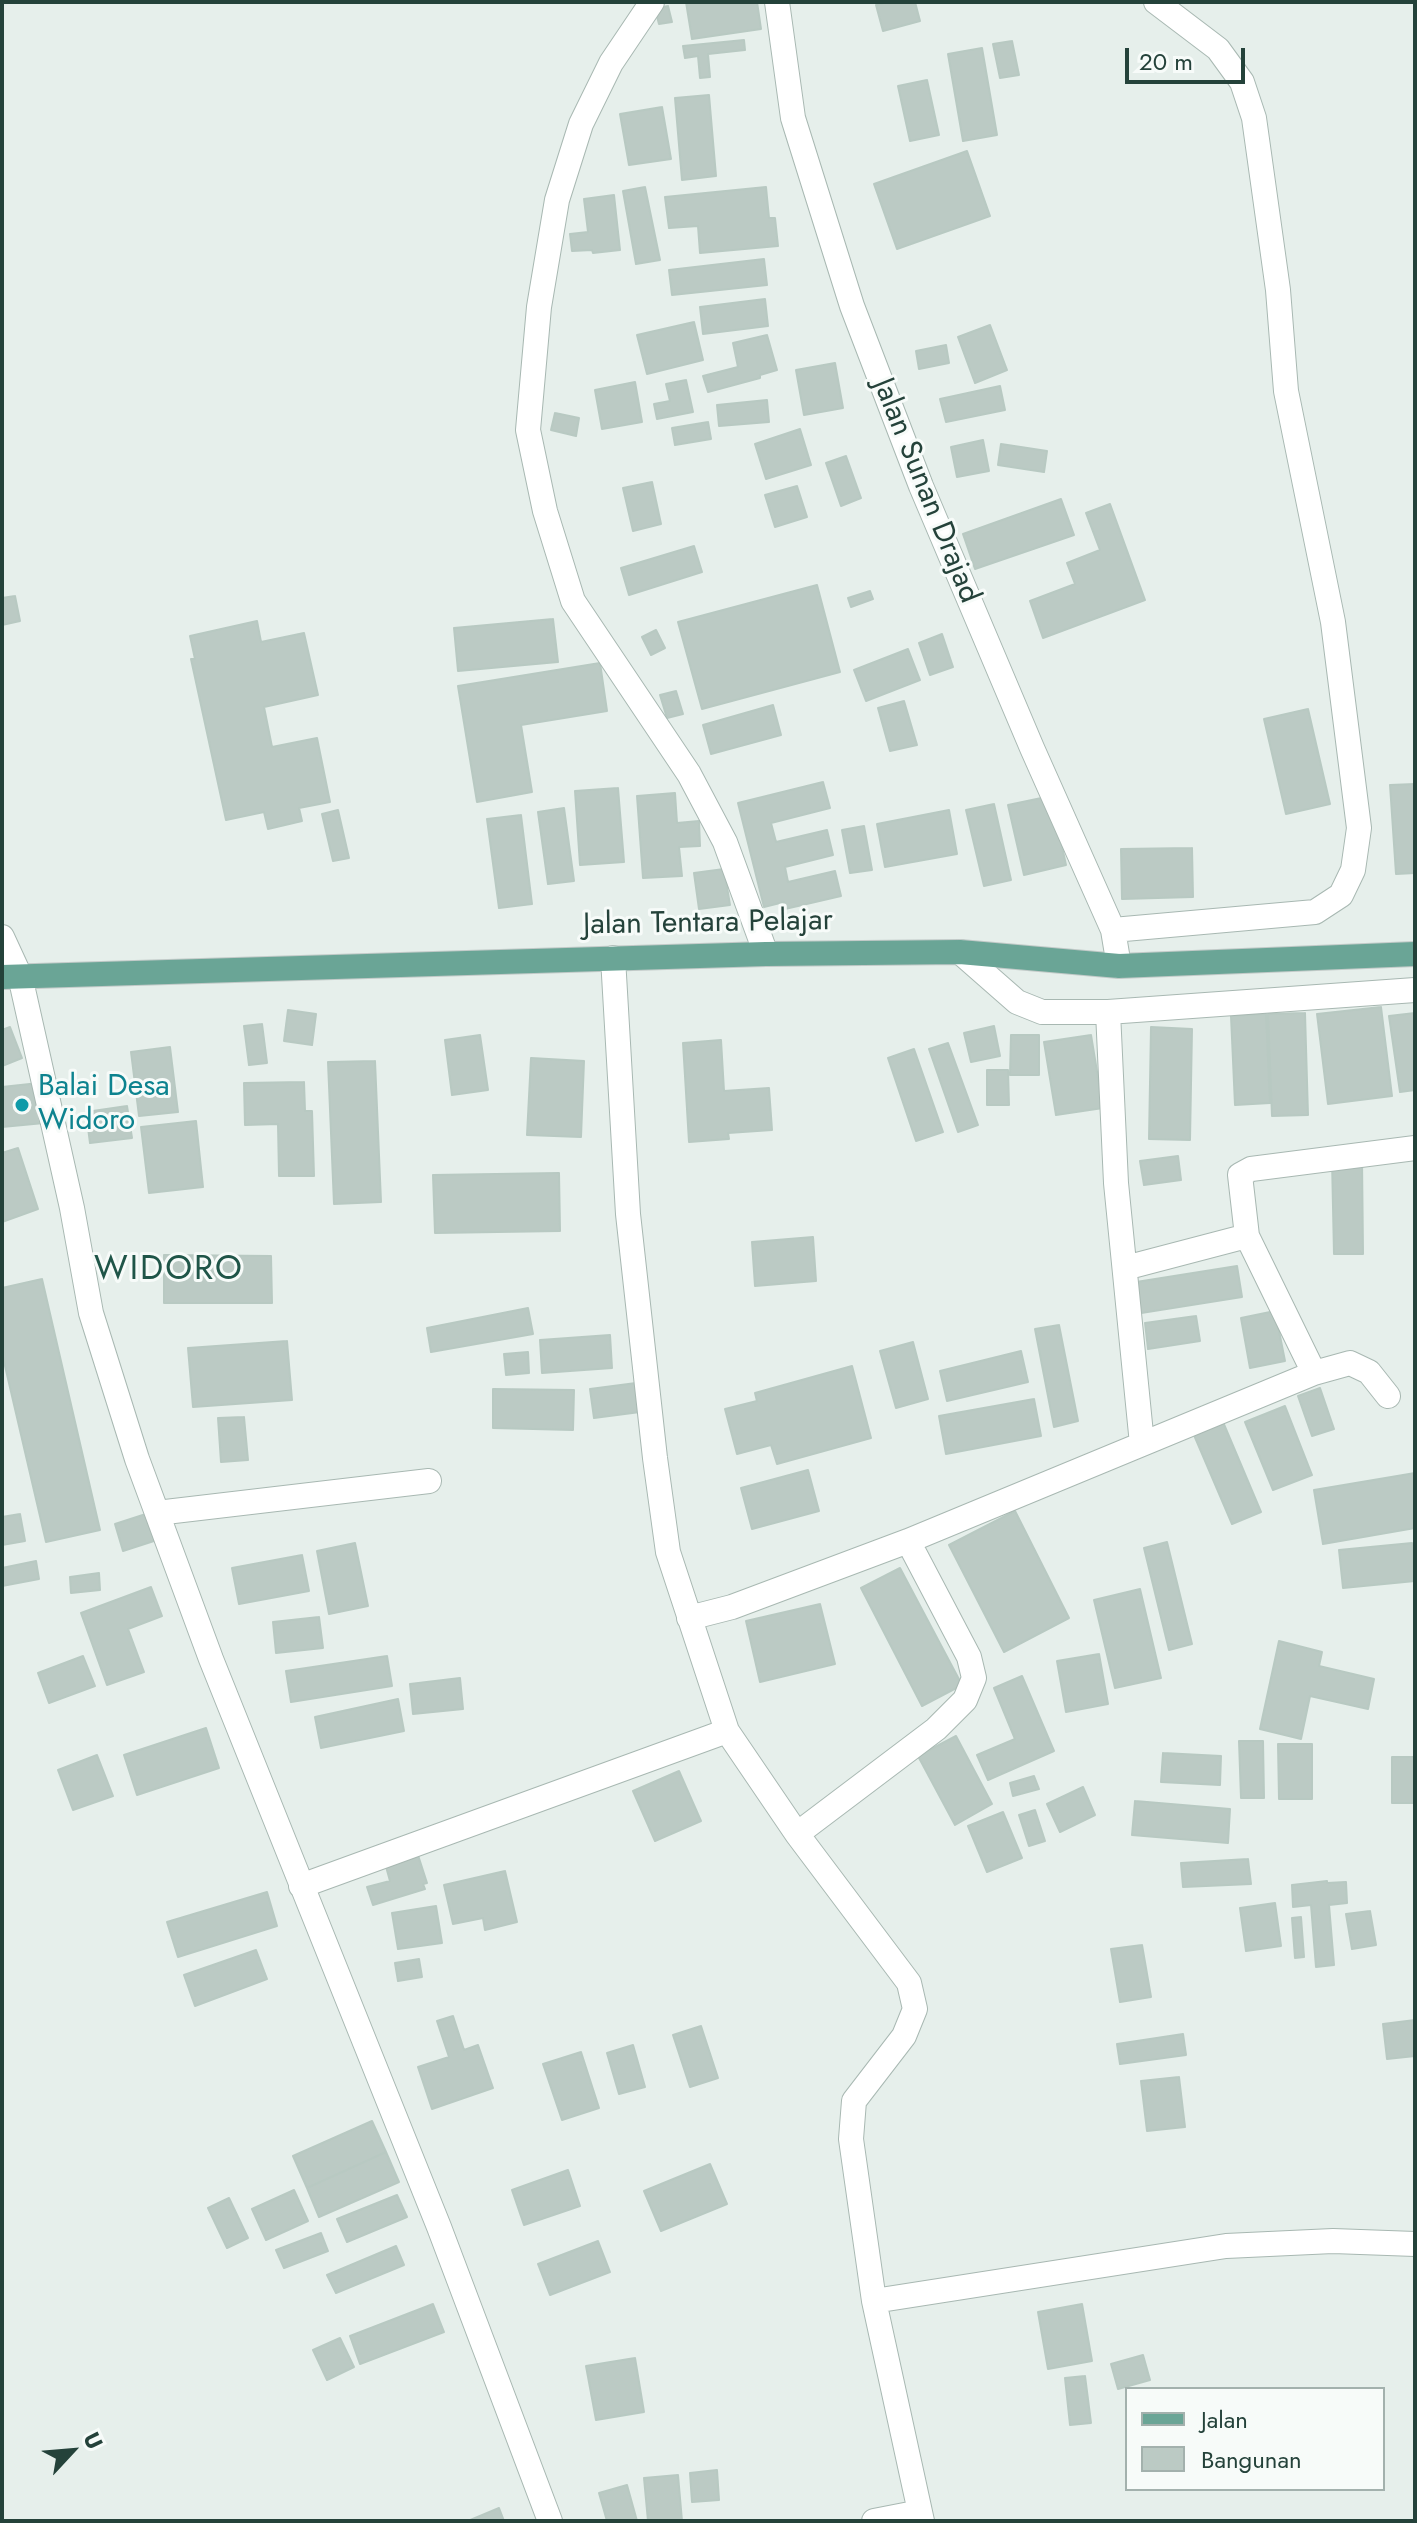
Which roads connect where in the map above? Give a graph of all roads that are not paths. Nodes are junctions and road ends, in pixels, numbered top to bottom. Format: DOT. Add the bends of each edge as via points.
graph roads {
  1 [pos="652,2"];
  2 [pos="777,2"];
  3 [pos="1156,2"];
  4 [pos="1113,930"];
  5 [pos="2,937"];
  6 [pos="960,952"];
  7 [pos="766,954"];
  8 [pos="1415,954"];
  9 [pos="613,958"];
  10 [pos="1119,966"];
  11 [pos="11,977"];
  12 [pos="1415,990"];
  13 [pos="1108,1012"];
  14 [pos="1415,1148"];
  15 [pos="1247,1236"];
  16 [pos="1125,1268"];
  17 [pos="1314,1373"];
  18 [pos="1388,1396"];
  19 [pos="1142,1444"];
  20 [pos="429,1481"];
  21 [pos="157,1513"];
  22 [pos="908,1541"];
  23 [pos="689,1618"];
  24 [pos="727,1731"];
  25 [pos="797,1834"];
  26 [pos="301,1886"];
  27 [pos="1415,2244"];
  28 [pos="874,2301"];
  29 [pos="921,2516"];
  30 [pos="550,2521"];
  31 [pos="874,2521"];
  1 -- 7 [label="street" via="611,63 581,124 557,200 539,307 528,430 545,511 573,601 689,774 725,842"];
  2 -- 4 [label="street, Jalan Sunan Drajad" via="793,118 852,306 921,486"];
  3 -- 4 [label="street" via="1218,49 1242,82 1254,118 1286,391 1333,622 1359,828 1353,870 1341,895 1315,912"];
  4 -- 10 [label="street, Jalan Sunan Drajad"];
  5 -- 11 [label="street"];
  6 -- 7 [label="main road, Jalan Tentara Pelajar"];
  6 -- 10 [label="main road, Jalan Tentara Pelajar"];
  6 -- 13 [label="street" via="1017,1002 1042,1012"];
  7 -- 9 [label="main road, Jalan Tentara Pelajar"];
  8 -- 10 [label="main road, Jalan Tentara Pelajar"];
  9 -- 11 [label="main road, Jalan Tentara Pelajar"];
  9 -- 23 [label="street" via="628,1214 655,1458 668,1552"];
  11 -- 21 [label="street" via="72,1208 91,1313"];
  12 -- 13 [label="street"];
  13 -- 16 [label="street"];
  14 -- 15 [label="street" via="1251,1169 1240,1175"];
  15 -- 16 [label="street"];
  15 -- 17 [label="street"];
  16 -- 19 [label="street"];
  17 -- 18 [label="street" via="1350,1363 1369,1372"];
  17 -- 19 [label="street"];
  19 -- 22 [label="street"];
  20 -- 21 [label="street"];
  21 -- 26 [label="street"];
  22 -- 23 [label="street"];
  22 -- 25 [label="street" via="969,1657 974,1678 965,1700 936,1729"];
  23 -- 24 [label="street"];
  24 -- 25 [label="street"];
  24 -- 26 [label="street"];
  25 -- 28 [label="street" via="909,1983 915,2009 904,2036 854,2101 851,2139"];
  26 -- 30 [label="street"];
  27 -- 28 [label="street" via="1226,2246"];
  28 -- 29 [label="street"];
  29 -- 31 [label="street"];
}
